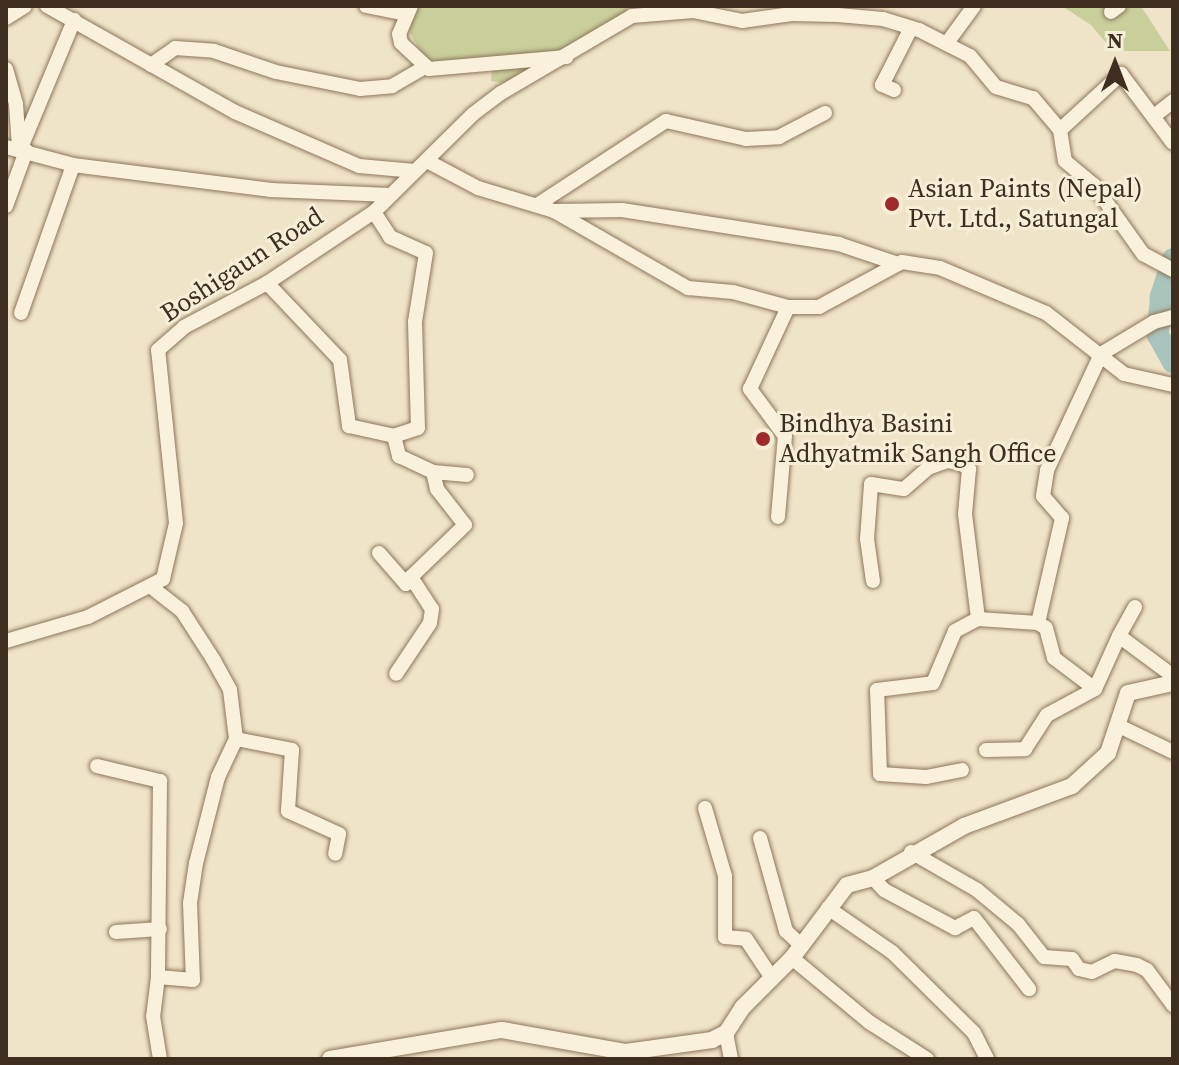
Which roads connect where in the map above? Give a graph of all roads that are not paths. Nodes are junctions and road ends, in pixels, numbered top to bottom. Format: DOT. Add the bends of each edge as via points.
graph roads {
  1 [pos="25,6"];
  2 [pos="47,6"];
  3 [pos="366,6"];
  4 [pos="974,6"];
  5 [pos="694,8"];
  6 [pos="409,10"];
  7 [pos="6,18"];
  8 [pos="74,20"];
  9 [pos="911,28"];
  10 [pos="947,43"];
  11 [pos="566,57"];
  12 [pos="151,65"];
  13 [pos="426,66"];
  14 [pos="6,69"];
  15 [pos="894,90"];
  16 [pos="1173,101"];
  17 [pos="825,113"];
  18 [pos="1154,116"];
  19 [pos="1060,130"];
  20 [pos="1173,143"];
  21 [pos="17,149"];
  22 [pos="427,161"];
  23 [pos="73,165"];
  24 [pos="415,171"];
  25 [pos="390,195"];
  26 [pos="537,205"];
  27 [pos="6,206"];
  28 [pos="554,211"];
  29 [pos="374,212"];
  30 [pos="898,264"];
  31 [pos="1169,269"];
  32 [pos="267,283"];
  33 [pos="788,307"];
  34 [pos="21,313"];
  35 [pos="1173,317"];
  36 [pos="1101,354"];
  37 [pos="1173,385"];
  38 [pos="394,436"];
  39 [pos="433,472"];
  40 [pos="467,475"];
  41 [pos="778,517"];
  42 [pos="379,553"];
  43 [pos="411,577"];
  44 [pos="873,581"];
  45 [pos="150,586"];
  46 [pos="1135,607"];
  47 [pos="978,619"];
  48 [pos="1038,623"];
  49 [pos="1119,636"];
  50 [pos="6,641"];
  51 [pos="396,674"];
  52 [pos="1173,676"];
  53 [pos="1173,683"];
  54 [pos="1095,689"];
  55 [pos="1119,726"];
  56 [pos="236,739"];
  57 [pos="986,750"];
  58 [pos="1173,752"];
  59 [pos="97,766"];
  60 [pos="962,770"];
  61 [pos="705,808"];
  62 [pos="760,838"];
  63 [pos="911,852"];
  64 [pos="335,854"];
  65 [pos="873,878"];
  66 [pos="828,908"];
  67 [pos="160,929"];
  68 [pos="116,932"];
  69 [pos="796,952"];
  70 [pos="158,977"];
  71 [pos="772,978"];
  72 [pos="1029,989"];
  73 [pos="1173,1005"];
  74 [pos="726,1033"];
  75 [pos="358,1056"];
  76 [pos="160,1059"];
  77 [pos="330,1059"];
  78 [pos="731,1059"];
  79 [pos="927,1059"];
  80 [pos="987,1059"];
  1 -- 7 [label="street"];
  2 -- 8 [label="street"];
  3 -- 6 [label="street"];
  4 -- 10 [label="street"];
  5 -- 9 [label="street, Boshigaun Road" via="742,21 838,15"];
  5 -- 11 [label="street, Boshigaun Road" via="632,16"];
  6 -- 13 [label="street" via="399,34 401,43"];
  8 -- 12 [label="street"];
  8 -- 21 [label="street"];
  9 -- 10 [label="street, Boshigaun Road"];
  9 -- 15 [label="street" via="882,85"];
  10 -- 19 [label="street, Boshigaun Road" via="970,56 996,87 1033,98"];
  11 -- 13 [label="street"];
  11 -- 22 [label="street, Boshigaun Road" via="473,114"];
  12 -- 13 [label="street" via="175,48 214,51 276,72 360,89 392,86"];
  12 -- 24 [label="street" via="235,112 359,166"];
  14 -- 21 [label="street" via="16,104"];
  16 -- 18 [label="street"];
  17 -- 26 [label="street" via="779,137 746,139 666,121"];
  18 -- 19 [label="street" via="1121,74"];
  18 -- 20 [label="street"];
  19 -- 31 [label="street" via="1065,161 1094,185 1143,254"];
  21 -- 23 [label="street"];
  21 -- 27 [label="street"];
  22 -- 24 [label="street, Boshigaun Road"];
  22 -- 26 [label="street" via="478,188"];
  23 -- 25 [label="street" via="271,190"];
  23 -- 34 [label="street"];
  24 -- 25 [label="street, Boshigaun Road"];
  25 -- 29 [label="street, Boshigaun Road"];
  26 -- 28 [label="street"];
  28 -- 30 [label="street" via="622,210 839,244"];
  28 -- 33 [label="street" via="688,288 733,292"];
  29 -- 32 [label="street, Boshigaun Road"];
  29 -- 38 [label="street" via="390,237 426,253 415,322 418,428"];
  30 -- 33 [label="street" via="819,307"];
  30 -- 36 [label="street" via="940,268 1046,313"];
  32 -- 38 [label="street" via="340,360 349,426"];
  32 -- 45 [label="street, Boshigaun Road" via="184,327 158,350 176,523 168,569"];
  33 -- 41 [label="street" via="750,389 785,436"];
  35 -- 36 [label="street" via="1154,322"];
  36 -- 37 [label="street" via="1124,374"];
  36 -- 48 [label="street" via="1047,470 1043,496 1062,518"];
  38 -- 39 [label="street" via="399,456"];
  39 -- 40 [label="street"];
  39 -- 43 [label="street" via="437,489 465,525"];
  42 -- 43 [label="street" via="406,584"];
  43 -- 51 [label="street" via="433,616"];
  44 -- 47 [label="street" via="867,539 871,484 904,489 928,468 947,461 962,464 969,469 965,514"];
  45 -- 50 [label="street, Boshigaun Road" via="88,617"];
  45 -- 56 [label="street" via="182,611 213,659 230,690"];
  46 -- 49 [label="street"];
  47 -- 48 [label="street"];
  47 -- 60 [label="street" via="955,631 933,683 877,690 876,699 880,774 926,777"];
  48 -- 54 [label="street" via="1046,628 1054,658"];
  49 -- 52 [label="street"];
  49 -- 54 [label="street"];
  53 -- 55 [label="street" via="1128,693"];
  54 -- 57 [label="street" via="1047,715 1025,749"];
  55 -- 58 [label="street"];
  55 -- 63 [label="street" via="1108,753 1072,786"];
  56 -- 64 [label="street" via="292,750 296,759 288,811 339,834"];
  56 -- 70 [label="street" via="218,777 196,863 190,903 193,980"];
  59 -- 67 [label="street" via="160,781"];
  61 -- 71 [label="street" via="725,876 725,937 746,939"];
  62 -- 69 [label="street"];
  63 -- 65 [label="street"];
  63 -- 73 [label="street" via="977,890 1018,924 1044,957 1072,959 1079,969 1092,972 1115,961 1137,965 1147,970"];
  65 -- 66 [label="street" via="847,885"];
  65 -- 72 [label="street" via="884,890 955,928 974,918"];
  66 -- 69 [label="street"];
  66 -- 80 [label="street" via="892,952 974,1033"];
  67 -- 68 [label="street"];
  67 -- 70 [label="street"];
  69 -- 71 [label="street"];
  69 -- 79 [label="street" via="869,1022"];
  70 -- 76 [label="street" via="153,1016"];
  71 -- 74 [label="street"];
  74 -- 75 [label="street" via="712,1040 626,1052 502,1030"];
  74 -- 78 [label="street"];
  75 -- 77 [label="street"];
}
